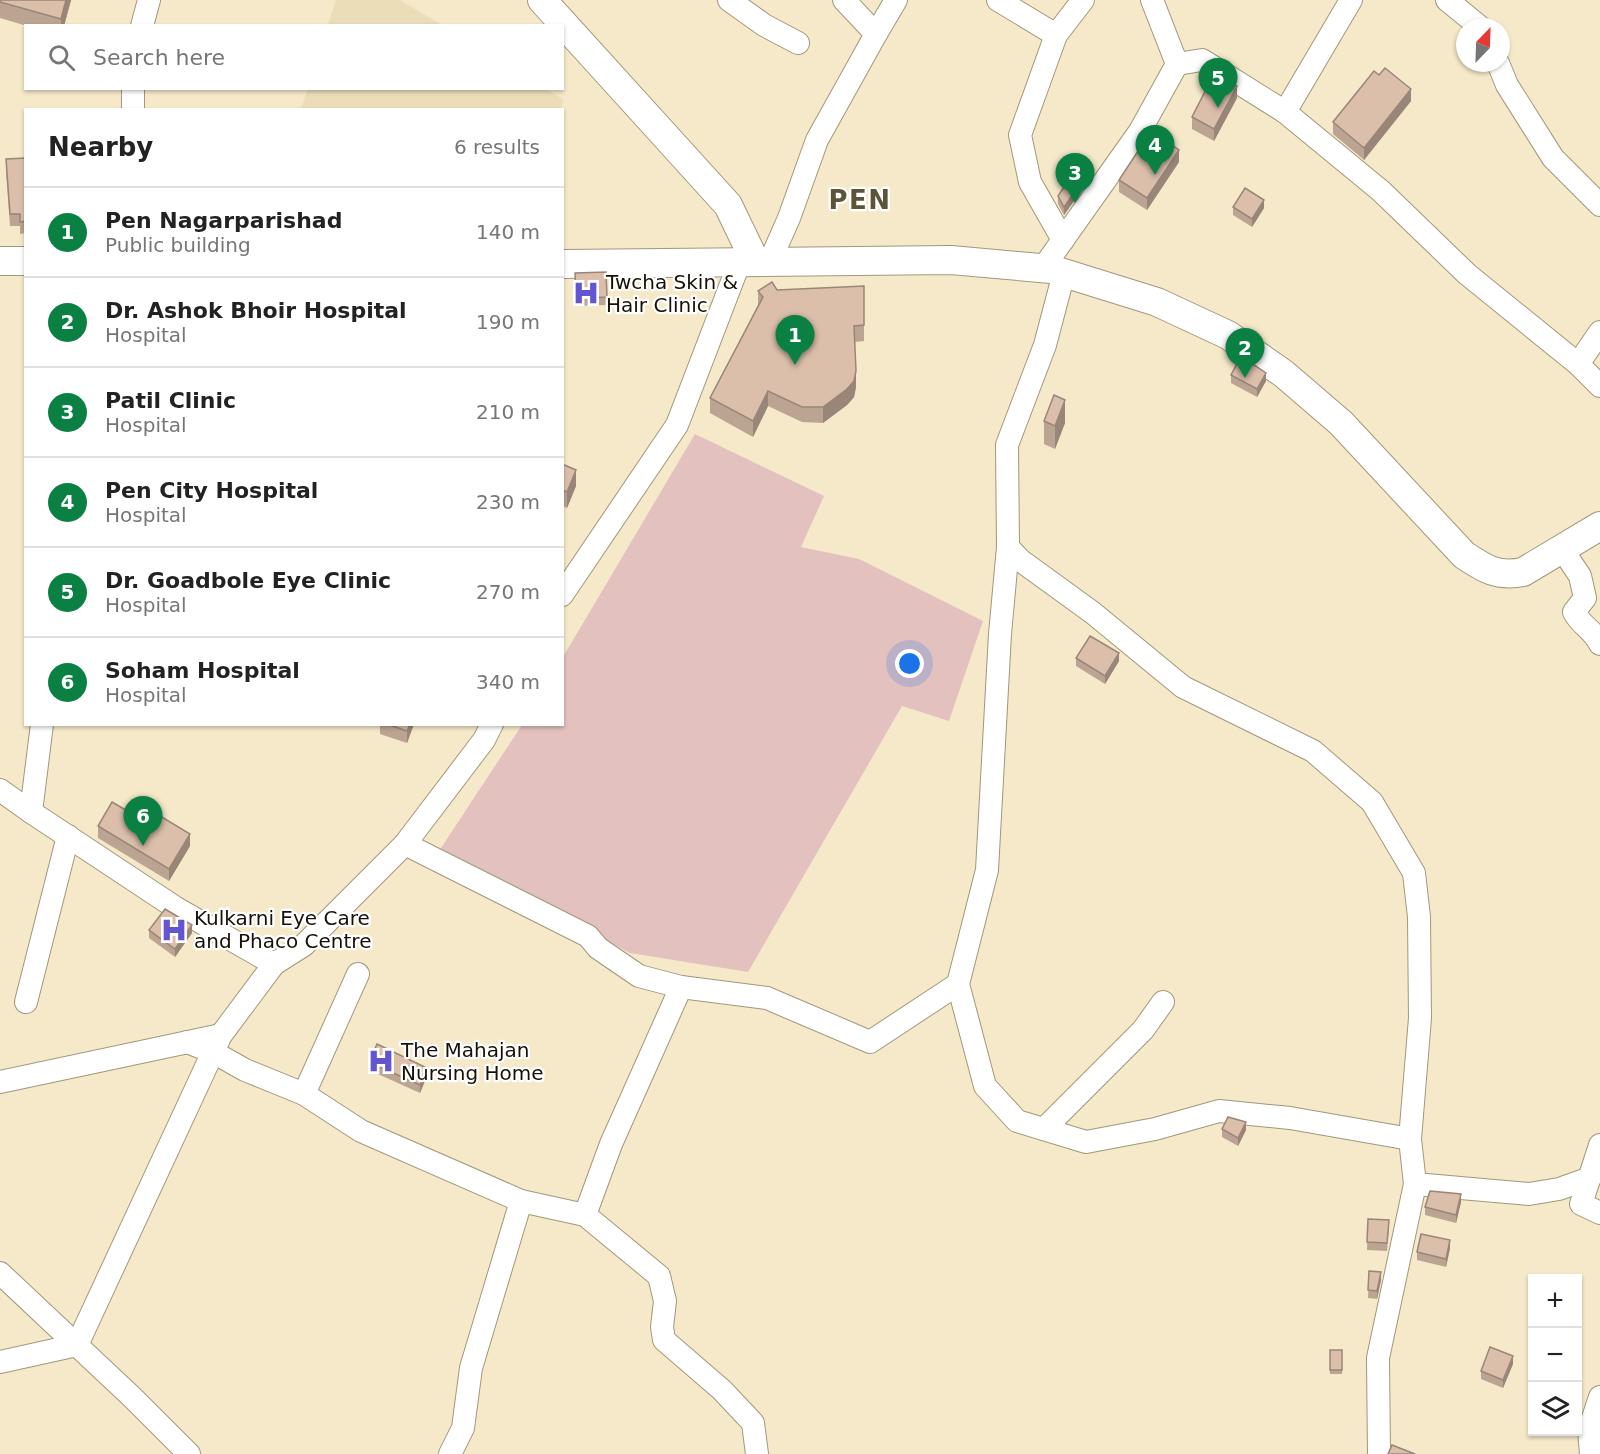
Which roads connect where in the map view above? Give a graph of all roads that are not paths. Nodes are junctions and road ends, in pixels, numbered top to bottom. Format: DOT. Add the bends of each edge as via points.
graph roads {
  1 [pos="149,0"];
  2 [pos="542,0"];
  3 [pos="729,0"];
  4 [pos="844,0"];
  5 [pos="896,0"];
  6 [pos="998,0"];
  7 [pos="1083,0"];
  8 [pos="1152,0"];
  9 [pos="1351,0"];
  10 [pos="1447,0"];
  11 [pos="1469,18"];
  12 [pos="143,24"];
  13 [pos="564,24"];
  14 [pos="564,24"];
  15 [pos="876,34"];
  16 [pos="1056,35"];
  17 [pos="798,43"];
  18 [pos="1177,64"];
  19 [pos="1502,72"];
  20 [pos="133,90"];
  21 [pos="132,108"];
  22 [pos="1285,112"];
  23 [pos="1600,205"];
  24 [pos="1063,240"];
  25 [pos="0,261"];
  26 [pos="24,261"];
  27 [pos="755,261"];
  28 [pos="564,264"];
  29 [pos="1054,271"];
  30 [pos="0,280"];
  31 [pos="24,280"];
  32 [pos="1600,332"];
  33 [pos="1578,364"];
  34 [pos="1600,386"];
  35 [pos="1600,526"];
  36 [pos="1008,547"];
  37 [pos="1562,549"];
  38 [pos="564,592"];
  39 [pos="1600,644"];
  40 [pos="42,726"];
  41 [pos="491,726"];
  42 [pos="0,790"];
  43 [pos="31,812"];
  44 [pos="68,836"];
  45 [pos="405,844"];
  46 [pos="274,964"];
  47 [pos="358,974"];
  48 [pos="958,984"];
  49 [pos="681,987"];
  50 [pos="26,1002"];
  51 [pos="1163,1002"];
  52 [pos="217,1043"];
  53 [pos="0,1082"];
  54 [pos="304,1095"];
  55 [pos="1044,1129"];
  56 [pos="1410,1139"];
  57 [pos="1600,1145"];
  58 [pos="1590,1178"];
  59 [pos="1415,1184"];
  60 [pos="520,1201"];
  61 [pos="1600,1213"];
  62 [pos="585,1215"];
  63 [pos="0,1274"];
  64 [pos="77,1345"];
  65 [pos="0,1362"];
  66 [pos="1600,1397"];
  67 [pos="1595,1433"];
  68 [pos="189,1454"];
  69 [pos="450,1454"];
  70 [pos="757,1454"];
  71 [pos="1379,1454"];
  72 [pos="1591,1454"];
  1 -- 12 [label="street"];
  2 -- 13 [label="main road"];
  3 -- 17 [label="street"];
  4 -- 15 [label="street"];
  5 -- 15 [label="street"];
  6 -- 16 [label="street"];
  7 -- 16 [label="street"];
  8 -- 18 [label="street"];
  9 -- 22 [label="street"];
  10 -- 11 [label="street"];
  14 -- 27 [label="main road" via="728,205"];
  15 -- 27 [label="street" via="817,140 789,218"];
  16 -- 24 [label="street" via="1020,135 1030,182"];
  18 -- 22 [label="street" via="1203,60"];
  18 -- 24 [label="street" via="1140,131"];
  19 -- 23 [label="street" via="1553,158"];
  20 -- 21 [label="street"];
  22 -- 33 [label="street" via="1381,191 1467,274"];
  24 -- 29 [label="street"];
  25 -- 26 [label="main road"];
  27 -- 28 [label="main road"];
  27 -- 29 [label="main road" via="951,260"];
  27 -- 38 [label="street" via="677,425"];
  29 -- 36 [label="street" via="1045,345 1007,445"];
  29 -- 37 [label="main road" via="1157,302 1228,335 1284,374 1341,423 1464,555 1488,571 1510,575 1523,572"];
  30 -- 31 [label="main road"];
  32 -- 33 [label="street"];
  33 -- 34 [label="street"];
  35 -- 37 [label="main road"];
  36 -- 48 [label="street" via="987,870"];
  36 -- 56 [label="street" via="1183,687 1312,751 1372,802 1414,873 1419,917 1420,1018"];
  37 -- 39 [label="street" via="1580,576 1585,598 1574,612"];
  40 -- 43 [label="street"];
  41 -- 45 [label="street"];
  42 -- 43 [label="street"];
  43 -- 44 [label="street"];
  44 -- 46 [label="street" via="176,908"];
  44 -- 50 [label="street"];
  45 -- 46 [label="street" via="304,945"];
  45 -- 49 [label="street" via="588,936 598,948 639,976"];
  46 -- 52 [label="street"];
  47 -- 54 [label="street"];
  48 -- 49 [label="street" via="870,1042 767,998"];
  48 -- 55 [label="street" via="985,1086 1017,1121"];
  49 -- 62 [label="street" via="611,1144"];
  51 -- 55 [label="street" via="1143,1030"];
  52 -- 53 [label="street" via="188,1042"];
  52 -- 54 [label="street" via="245,1070"];
  52 -- 64 [label="street"];
  54 -- 60 [label="street" via="361,1131"];
  55 -- 56 [label="street" via="1086,1142 1155,1129 1219,1111 1290,1118"];
  56 -- 59 [label="street"];
  57 -- 58 [label="street"];
  58 -- 59 [label="street" via="1528,1194"];
  58 -- 61 [label="street" via="1581,1204"];
  59 -- 71 [label="street" via="1378,1358"];
  60 -- 62 [label="street"];
  60 -- 69 [label="street" via="471,1368 463,1428"];
  62 -- 70 [label="street" via="659,1276 665,1301 664,1340 753,1423"];
  63 -- 64 [label="street"];
  64 -- 65 [label="street"];
  64 -- 68 [label="street"];
  66 -- 67 [label="street"];
  67 -- 72 [label="street"];
}
